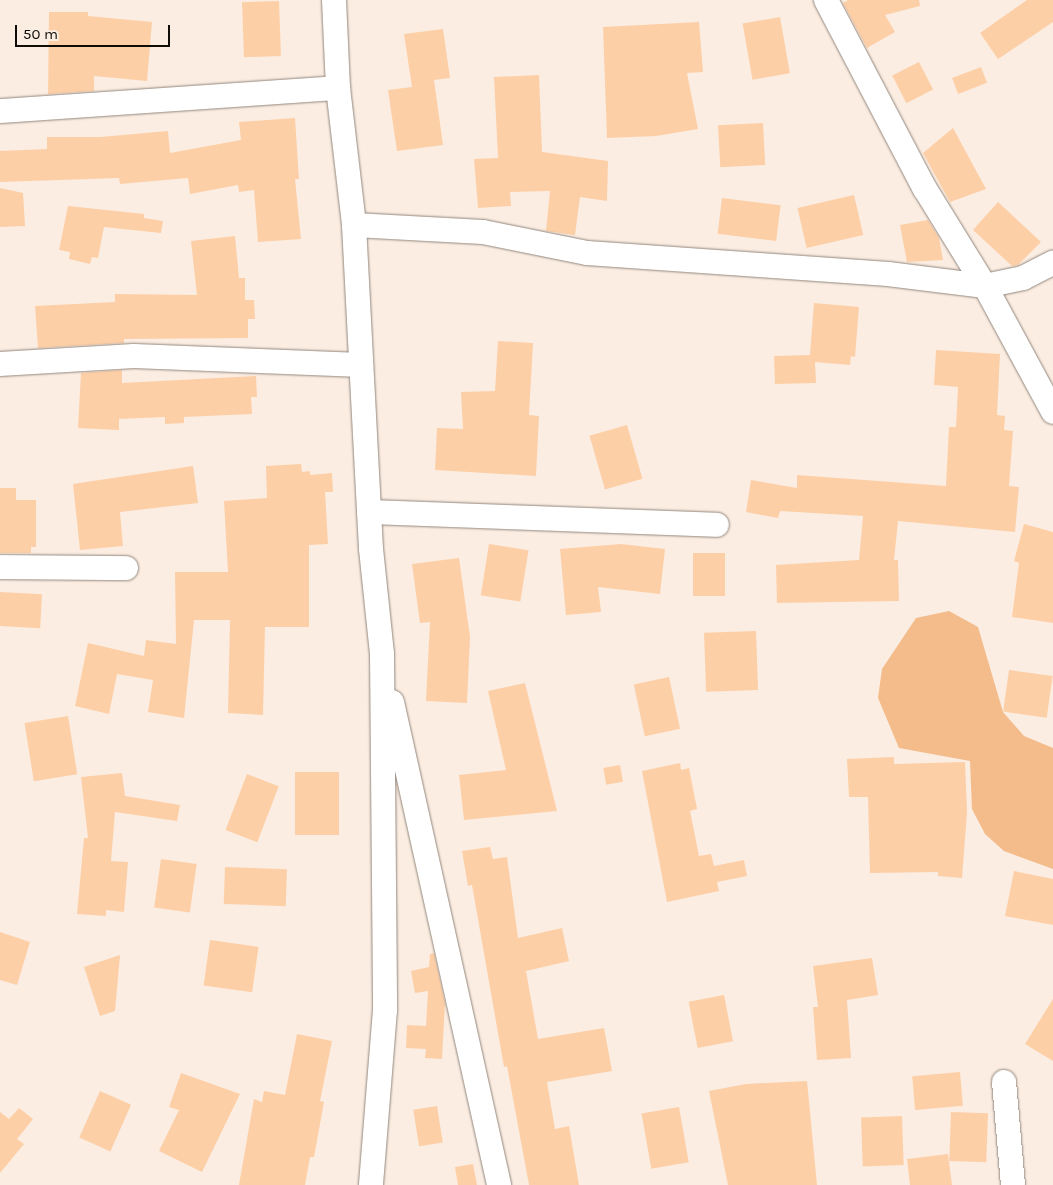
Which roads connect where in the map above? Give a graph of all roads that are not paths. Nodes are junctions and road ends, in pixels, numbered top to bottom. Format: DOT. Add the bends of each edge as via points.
graph roads {
  1 [pos="334,0"];
  2 [pos="826,0"];
  3 [pos="338,88"];
  4 [pos="0,111"];
  5 [pos="354,225"];
  6 [pos="1053,263"];
  7 [pos="985,286"];
  8 [pos="0,364"];
  9 [pos="361,365"];
  10 [pos="1053,412"];
  11 [pos="369,512"];
  12 [pos="717,524"];
  13 [pos="0,567"];
  14 [pos="126,568"];
  15 [pos="382,654"];
  16 [pos="1004,1082"];
  17 [pos="371,1185"];
  18 [pos="499,1185"];
  19 [pos="1013,1185"];
  1 -- 3 [label="street"];
  2 -- 7 [label="street" via="925,189"];
  3 -- 4 [label="street"];
  3 -- 5 [label="street"];
  5 -- 7 [label="street" via="483,232 587,253 888,274"];
  5 -- 9 [label="street"];
  6 -- 7 [label="street" via="1023,278"];
  7 -- 10 [label="street"];
  8 -- 9 [label="street" via="134,356"];
  9 -- 11 [label="street"];
  11 -- 12 [label="street"];
  11 -- 15 [label="street"];
  13 -- 14 [label="street"];
  15 -- 17 [label="street" via="385,1010"];
  15 -- 18 [label="street"];
  16 -- 19 [label="street"];
}
